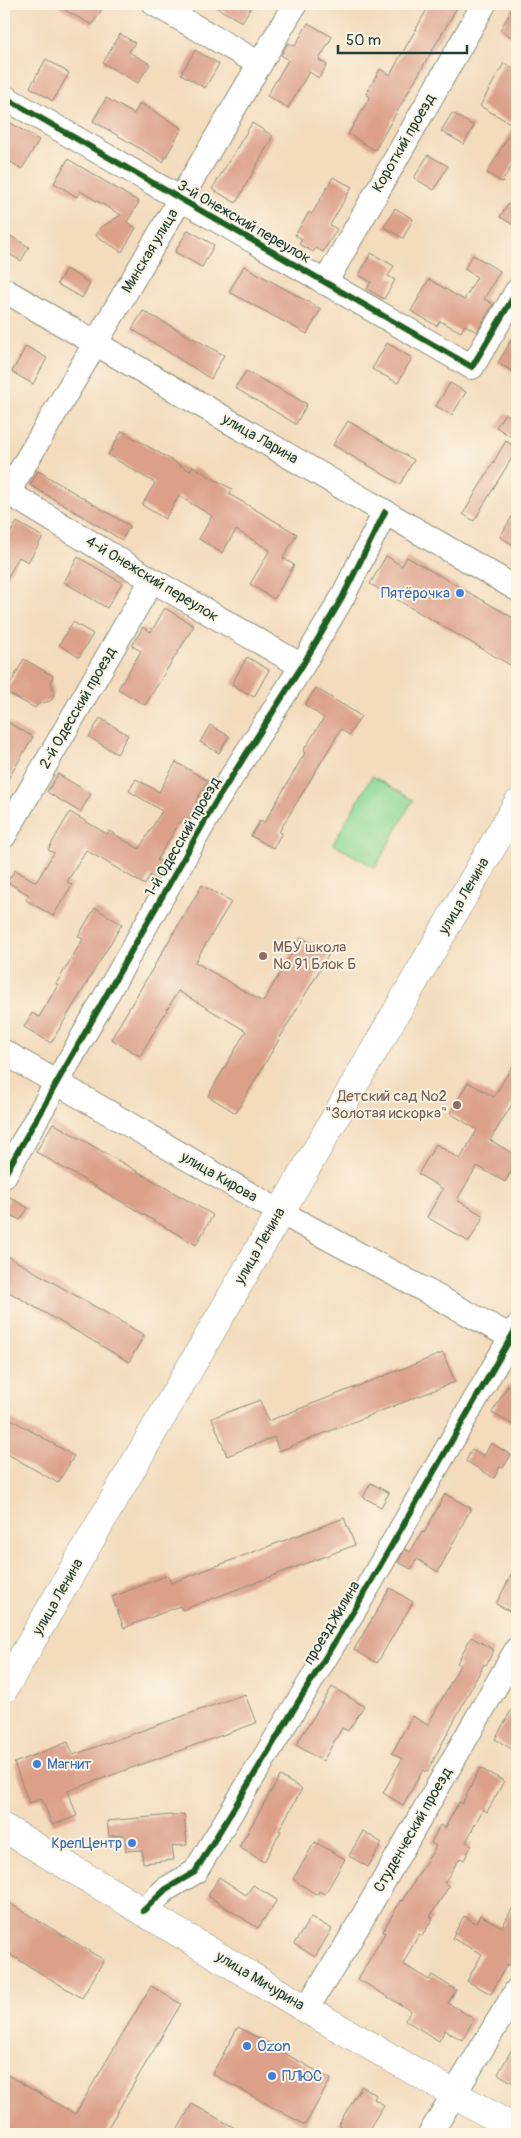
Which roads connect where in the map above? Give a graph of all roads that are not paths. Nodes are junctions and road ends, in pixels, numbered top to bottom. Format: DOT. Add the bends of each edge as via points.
graph roads {
  1 [pos="155,4"];
  2 [pos="296,4"];
  3 [pos="484,4"];
  4 [pos="260,64"];
  5 [pos="4,97"];
  6 [pos="180,199"];
  7 [pos="325,283"];
  8 [pos="4,290"];
  9 [pos="517,291"];
  10 [pos="95,343"];
  11 [pos="5,493"];
  12 [pos="384,512"];
  13 [pos="152,580"];
  14 [pos="517,589"];
  15 [pos="302,666"];
  16 [pos="517,804"];
  17 [pos="4,836"];
  18 [pos="4,1052"];
  19 [pos="58,1083"];
  20 [pos="4,1176"];
  21 [pos="280,1212"];
  22 [pos="515,1335"];
  23 [pos="517,1648"];
  24 [pos="4,1689"];
  25 [pos="4,1828"];
  26 [pos="143,1911"];
  27 [pos="517,1990"];
  28 [pos="306,2009"];
  29 [pos="454,2093"];
  30 [pos="517,2130"];
  31 [pos="430,2134"];
  1 -- 4 [label="street"];
  2 -- 4 [label="street, Минская улица"];
  3 -- 7 [label="street, Короткий проезд"];
  4 -- 6 [label="street, Минская улица"];
  5 -- 6 [label="street, 3-й Онежский переулок"];
  6 -- 7 [label="street, 3-й Онежский переулок"];
  6 -- 10 [label="street, Минская улица"];
  7 -- 9 [label="street, 3-й Онежский переулок" via="472,367"];
  8 -- 10 [label="street, улица Ларина"];
  10 -- 11 [label="street, Минская улица"];
  10 -- 12 [label="street, улица Ларина"];
  11 -- 13 [label="street, 4-й Онежский переулок"];
  12 -- 14 [label="street, улица Ларина"];
  12 -- 15 [label="street, 1-й Одесский проезд" via="342,598"];
  13 -- 15 [label="street, 4-й Онежский переулок"];
  13 -- 17 [label="street, 2-й Одесский проезд"];
  15 -- 19 [label="street, 1-й Одесский проезд" via="215,803"];
  16 -- 21 [label="main road, улица Ленина"];
  18 -- 19 [label="street, улица Кирова"];
  19 -- 20 [label="street, 1-й Одесский проезд"];
  19 -- 21 [label="street, улица Кирова"];
  21 -- 22 [label="street, улица Кирова"];
  21 -- 24 [label="main road, улица Ленина"];
  22 -- 26 [label="street, проезд Жилина" via="362,1597 195,1872 166,1889"];
  23 -- 28 [label="street, Студенческий проезд" via="345,1948"];
  25 -- 26 [label="main road, улица Мичурина"];
  26 -- 28 [label="main road, улица Мичурина"];
  27 -- 29 [label="street"];
  28 -- 29 [label="main road, улица Мичурина"];
  29 -- 30 [label="main road, улица Мичурина"];
  29 -- 31 [label="street"];
}
